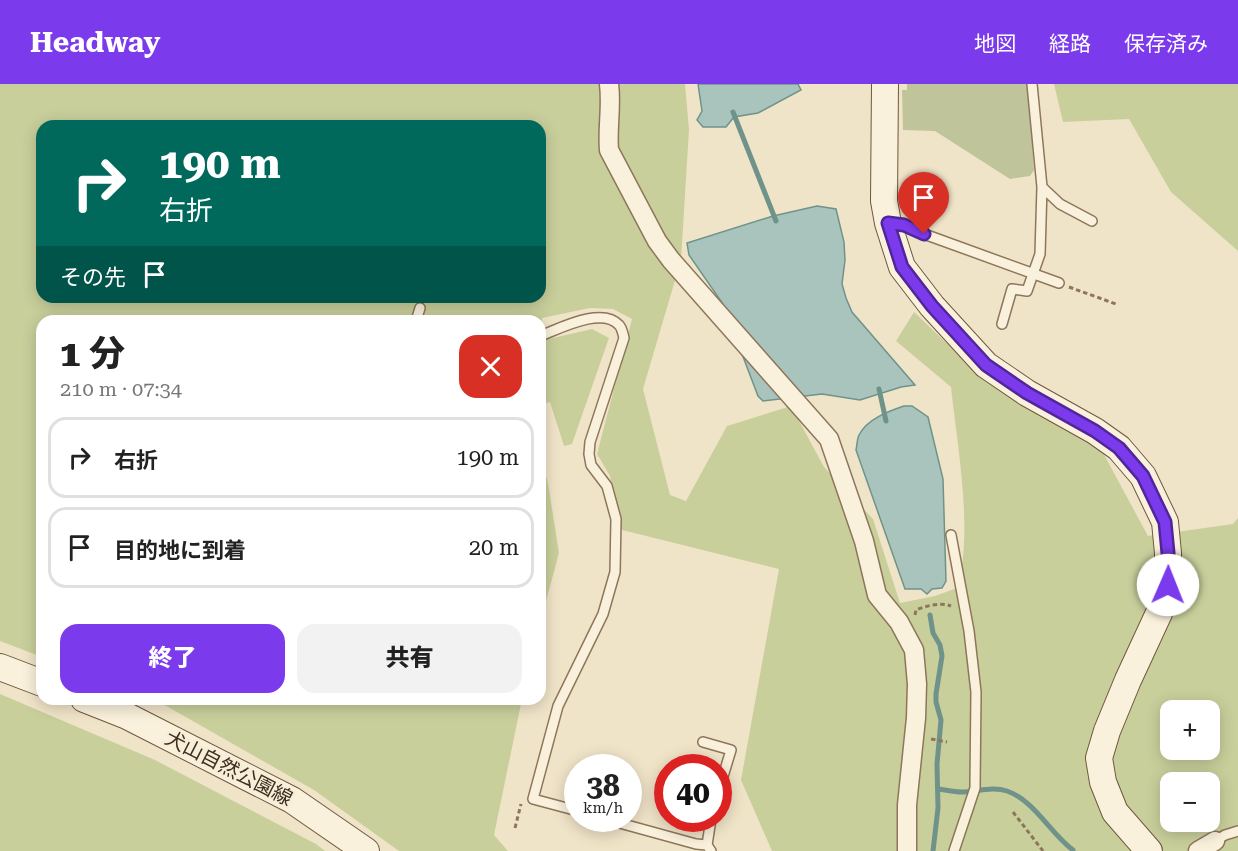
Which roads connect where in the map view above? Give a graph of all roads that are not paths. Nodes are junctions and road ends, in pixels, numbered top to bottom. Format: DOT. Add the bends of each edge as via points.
graph roads {
  1 [pos="609,84"];
  2 [pos="885,84"];
  3 [pos="898,84"];
  4 [pos="1032,84"];
  5 [pos="1042,188"];
  6 [pos="1092,221"];
  7 [pos="888,223"];
  8 [pos="1034,274"];
  9 [pos="1059,283"];
  10 [pos="420,308"];
  11 [pos="418,315"];
  12 [pos="1002,324"];
  13 [pos="546,334"];
  14 [pos="951,535"];
  15 [pos="0,667"];
  16 [pos="36,680"];
  17 [pos="99,705"];
  18 [pos="703,742"];
  19 [pos="730,754"];
  20 [pos="564,807"];
  21 [pos="642,829"];
  22 [pos="1238,831"];
  23 [pos="708,832"];
  24 [pos="1215,841"];
  25 [pos="709,848"];
  26 [pos="366,851"];
  27 [pos="907,851"];
  28 [pos="954,851"];
  29 [pos="1149,851"];
  30 [pos="1198,851"];
  1 -- 27 [label="street" via="609,150 657,241 829,439 864,541 877,595 899,622 914,650 916,718 907,805"];
  2 -- 3 [label="lane"];
  2 -- 7 [label="street" via="883,186"];
  4 -- 5 [label="lane"];
  5 -- 6 [label="lane" via="1060,204"];
  5 -- 8 [label="lane" via="1040,254"];
  7 -- 8 [label="lane" via="904,225"];
  7 -- 29 [label="street" via="902,267 986,365 1119,448 1143,476 1156,500 1165,522 1168,585 1160,614 1107,731 1100,758 1103,782 1115,812"];
  8 -- 9 [label="lane"];
  8 -- 12 [label="lane" via="1027,291 1012,289"];
  10 -- 11 [label="lane"];
  13 -- 20 [label="lane" via="594,317 609,318 620,326 624,338 588,454 611,499 615,572 603,614 558,706 533,799"];
  14 -- 28 [label="lane" via="976,692 975,788"];
  15 -- 16 [label="street"];
  17 -- 26 [label="street, 犬山自然公園線" via="292,800"];
  18 -- 19 [label="lane" via="731,750"];
  21 -- 25 [label="lane"];
  22 -- 24 [label="lane"];
  23 -- 25 [label="lane"];
  24 -- 30 [label="street"];
}
